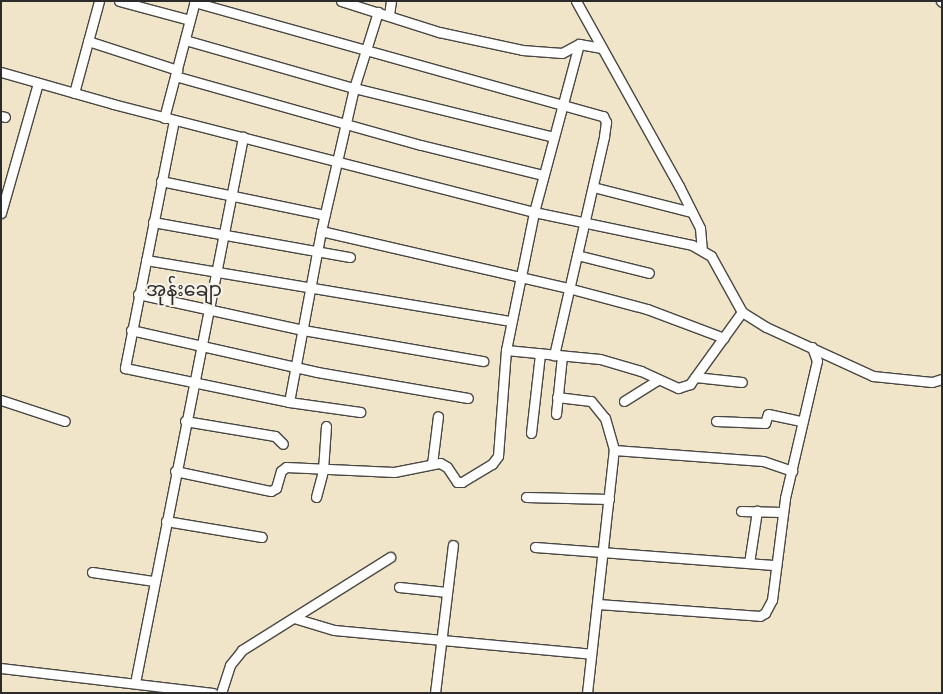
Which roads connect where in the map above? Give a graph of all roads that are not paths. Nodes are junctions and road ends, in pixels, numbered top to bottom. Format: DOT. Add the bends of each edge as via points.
graph roads {
  1 [pos="99,1"];
  2 [pos="119,1"];
  3 [pos="341,1"];
  4 [pos="391,1"];
  5 [pos="576,1"];
  6 [pos="194,2"];
  7 [pos="378,12"];
  8 [pos="389,15"];
  9 [pos="190,20"];
  10 [pos="185,40"];
  11 [pos="88,41"];
  12 [pos="579,44"];
  13 [pos="602,48"];
  14 [pos="367,50"];
  15 [pos="1,72"];
  16 [pos="176,73"];
  17 [pos="38,83"];
  18 [pos="354,88"];
  19 [pos="74,93"];
  20 [pos="562,104"];
  21 [pos="164,118"];
  22 [pos="174,120"];
  23 [pos="345,124"];
  24 [pos="243,137"];
  25 [pos="552,137"];
  26 [pos="337,160"];
  27 [pos="543,175"];
  28 [pos="162,181"];
  29 [pos="593,187"];
  30 [pos="231,198"];
  31 [pos="534,212"];
  32 [pos="692,212"];
  33 [pos="1,213"];
  34 [pos="325,215"];
  35 [pos="153,222"];
  36 [pos="585,223"];
  37 [pos="321,231"];
  38 [pos="224,234"];
  39 [pos="317,250"];
  40 [pos="702,250"];
  41 [pos="577,255"];
  42 [pos="350,257"];
  43 [pos="146,260"];
  44 [pos="217,272"];
  45 [pos="649,273"];
  46 [pos="518,277"];
  47 [pos="309,288"];
  48 [pos="568,288"];
  49 [pos="138,294"];
  50 [pos="209,309"];
  51 [pos="742,312"];
  52 [pos="510,321"];
  53 [pos="131,330"];
  54 [pos="303,330"];
  55 [pos="724,338"];
  56 [pos="201,346"];
  57 [pos="812,346"];
  58 [pos="506,350"];
  59 [pos="540,354"];
  60 [pos="558,356"];
  61 [pos="825,356"];
  62 [pos="483,361"];
  63 [pos="817,361"];
  64 [pos="296,366"];
  65 [pos="696,377"];
  66 [pos="658,380"];
  67 [pos="942,380"];
  68 [pos="192,382"];
  69 [pos="742,382"];
  70 [pos="557,397"];
  71 [pos="468,398"];
  72 [pos="1,400"];
  73 [pos="624,401"];
  74 [pos="290,402"];
  75 [pos="360,412"];
  76 [pos="556,414"];
  77 [pos="438,416"];
  78 [pos="716,420"];
  79 [pos="64,421"];
  80 [pos="185,421"];
  81 [pos="802,421"];
  82 [pos="326,426"];
  83 [pos="531,433"];
  84 [pos="283,444"];
  85 [pos="614,450"];
  86 [pos="432,464"];
  87 [pos="323,470"];
  88 [pos="175,471"];
  89 [pos="792,471"];
  90 [pos="316,497"];
  91 [pos="526,497"];
  92 [pos="609,499"];
  93 [pos="741,511"];
  94 [pos="757,511"];
  95 [pos="782,512"];
  96 [pos="166,521"];
  97 [pos="262,536"];
  98 [pos="453,545"];
  99 [pos="534,547"];
  100 [pos="604,551"];
  101 [pos="390,557"];
  102 [pos="750,563"];
  103 [pos="776,565"];
  104 [pos="92,572"];
  105 [pos="154,581"];
  106 [pos="399,587"];
  107 [pos="447,592"];
  108 [pos="598,604"];
  109 [pos="294,618"];
  110 [pos="441,640"];
  111 [pos="592,654"];
  112 [pos="1,668"];
  113 [pos="135,683"];
  114 [pos="213,693"];
  115 [pos="222,693"];
  116 [pos="435,693"];
  117 [pos="587,693"];
  1 -- 11 [label="street"];
  2 -- 9 [label="street"];
  3 -- 7 [label="street"];
  4 -- 8 [label="street"];
  5 -- 13 [label="street"];
  6 -- 9 [label="street"];
  6 -- 14 [label="street"];
  7 -- 8 [label="street"];
  7 -- 14 [label="street"];
  8 -- 12 [label="street" via="439,32 522,50 562,53"];
  9 -- 10 [label="street"];
  10 -- 16 [label="street"];
  10 -- 18 [label="street"];
  11 -- 16 [label="street"];
  11 -- 19 [label="street"];
  12 -- 13 [label="street"];
  12 -- 20 [label="street"];
  13 -- 32 [label="street"];
  14 -- 18 [label="street"];
  14 -- 20 [label="street"];
  15 -- 17 [label="street"];
  16 -- 21 [label="street"];
  16 -- 23 [label="street"];
  17 -- 19 [label="street"];
  17 -- 33 [label="street"];
  18 -- 23 [label="street"];
  18 -- 25 [label="street"];
  19 -- 21 [label="street"];
  20 -- 25 [label="street"];
  20 -- 29 [label="street" via="603,116 606,122"];
  21 -- 22 [label="street"];
  22 -- 24 [label="street"];
  22 -- 28 [label="street"];
  23 -- 26 [label="street"];
  23 -- 27 [label="street"];
  24 -- 26 [label="street"];
  24 -- 30 [label="street"];
  25 -- 27 [label="street"];
  26 -- 31 [label="street"];
  26 -- 34 [label="street"];
  27 -- 31 [label="street"];
  28 -- 30 [label="street"];
  28 -- 35 [label="street"];
  29 -- 32 [label="street"];
  29 -- 36 [label="street"];
  30 -- 34 [label="street"];
  30 -- 38 [label="street"];
  31 -- 36 [label="street"];
  31 -- 46 [label="street"];
  32 -- 40 [label="street" via="700,228"];
  34 -- 37 [label="street"];
  35 -- 38 [label="street"];
  35 -- 43 [label="street"];
  36 -- 40 [label="street"];
  36 -- 41 [label="street"];
  37 -- 39 [label="street"];
  37 -- 46 [label="street"];
  38 -- 39 [label="street"];
  38 -- 44 [label="street"];
  39 -- 42 [label="street"];
  39 -- 47 [label="street"];
  40 -- 51 [label="street" via="721,269"];
  41 -- 45 [label="street"];
  41 -- 48 [label="street"];
  43 -- 44 [label="street"];
  43 -- 49 [label="street"];
  44 -- 47 [label="street"];
  44 -- 50 [label="street"];
  46 -- 48 [label="street"];
  46 -- 52 [label="street"];
  47 -- 52 [label="street"];
  47 -- 54 [label="street"];
  48 -- 55 [label="street" via="656,312"];
  48 -- 60 [label="street"];
  49 -- 50 [label="street"];
  49 -- 53 [label="street"];
  50 -- 54 [label="street"];
  50 -- 56 [label="street"];
  51 -- 55 [label="street"];
  51 -- 57 [label="street" via="766,327"];
  52 -- 58 [label="street"];
  53 -- 56 [label="street"];
  53 -- 68 [label="street" via="124,368"];
  54 -- 62 [label="street"];
  54 -- 64 [label="street"];
  55 -- 65 [label="street"];
  56 -- 64 [label="street"];
  56 -- 68 [label="street"];
  57 -- 61 [label="street"];
  57 -- 63 [label="street"];
  58 -- 59 [label="street"];
  58 -- 86 [label="street" via="498,456 492,464 458,482 446,466"];
  59 -- 60 [label="street"];
  59 -- 83 [label="street"];
  60 -- 66 [label="street" via="623,365"];
  60 -- 70 [label="street"];
  61 -- 63 [label="street"];
  61 -- 67 [label="street" via="878,377"];
  63 -- 81 [label="street"];
  64 -- 71 [label="street"];
  64 -- 74 [label="street"];
  65 -- 66 [label="street" via="690,384 678,388"];
  65 -- 69 [label="street"];
  66 -- 73 [label="street"];
  68 -- 74 [label="street"];
  68 -- 80 [label="street"];
  70 -- 76 [label="street"];
  70 -- 85 [label="street" via="591,401 605,418"];
  72 -- 79 [label="street"];
  74 -- 75 [label="street"];
  77 -- 86 [label="street"];
  78 -- 81 [label="street" via="765,423 768,414"];
  80 -- 84 [label="street" via="275,436"];
  80 -- 88 [label="street"];
  81 -- 89 [label="street"];
  82 -- 87 [label="street"];
  85 -- 89 [label="street" via="763,461"];
  85 -- 92 [label="street"];
  86 -- 87 [label="street" via="394,472"];
  87 -- 88 [label="street" via="286,468 281,471 272,491"];
  87 -- 90 [label="street"];
  88 -- 96 [label="street"];
  89 -- 95 [label="street"];
  91 -- 92 [label="street"];
  92 -- 100 [label="street"];
  93 -- 94 [label="street"];
  94 -- 95 [label="street"];
  94 -- 102 [label="street"];
  95 -- 103 [label="street" via="784,522"];
  96 -- 97 [label="street"];
  96 -- 105 [label="street"];
  98 -- 107 [label="street"];
  99 -- 100 [label="street"];
  100 -- 102 [label="street"];
  100 -- 108 [label="street"];
  101 -- 109 [label="street"];
  102 -- 103 [label="street"];
  103 -- 108 [label="street" via="772,600 760,616"];
  104 -- 105 [label="street"];
  105 -- 113 [label="street"];
  106 -- 107 [label="street"];
  107 -- 110 [label="street"];
  108 -- 111 [label="street"];
  109 -- 110 [label="street" via="334,630"];
  109 -- 115 [label="street" via="242,650 230,664"];
  110 -- 111 [label="street"];
  110 -- 116 [label="street"];
  111 -- 117 [label="street"];
  112 -- 113 [label="street"];
  113 -- 114 [label="street"];
}
